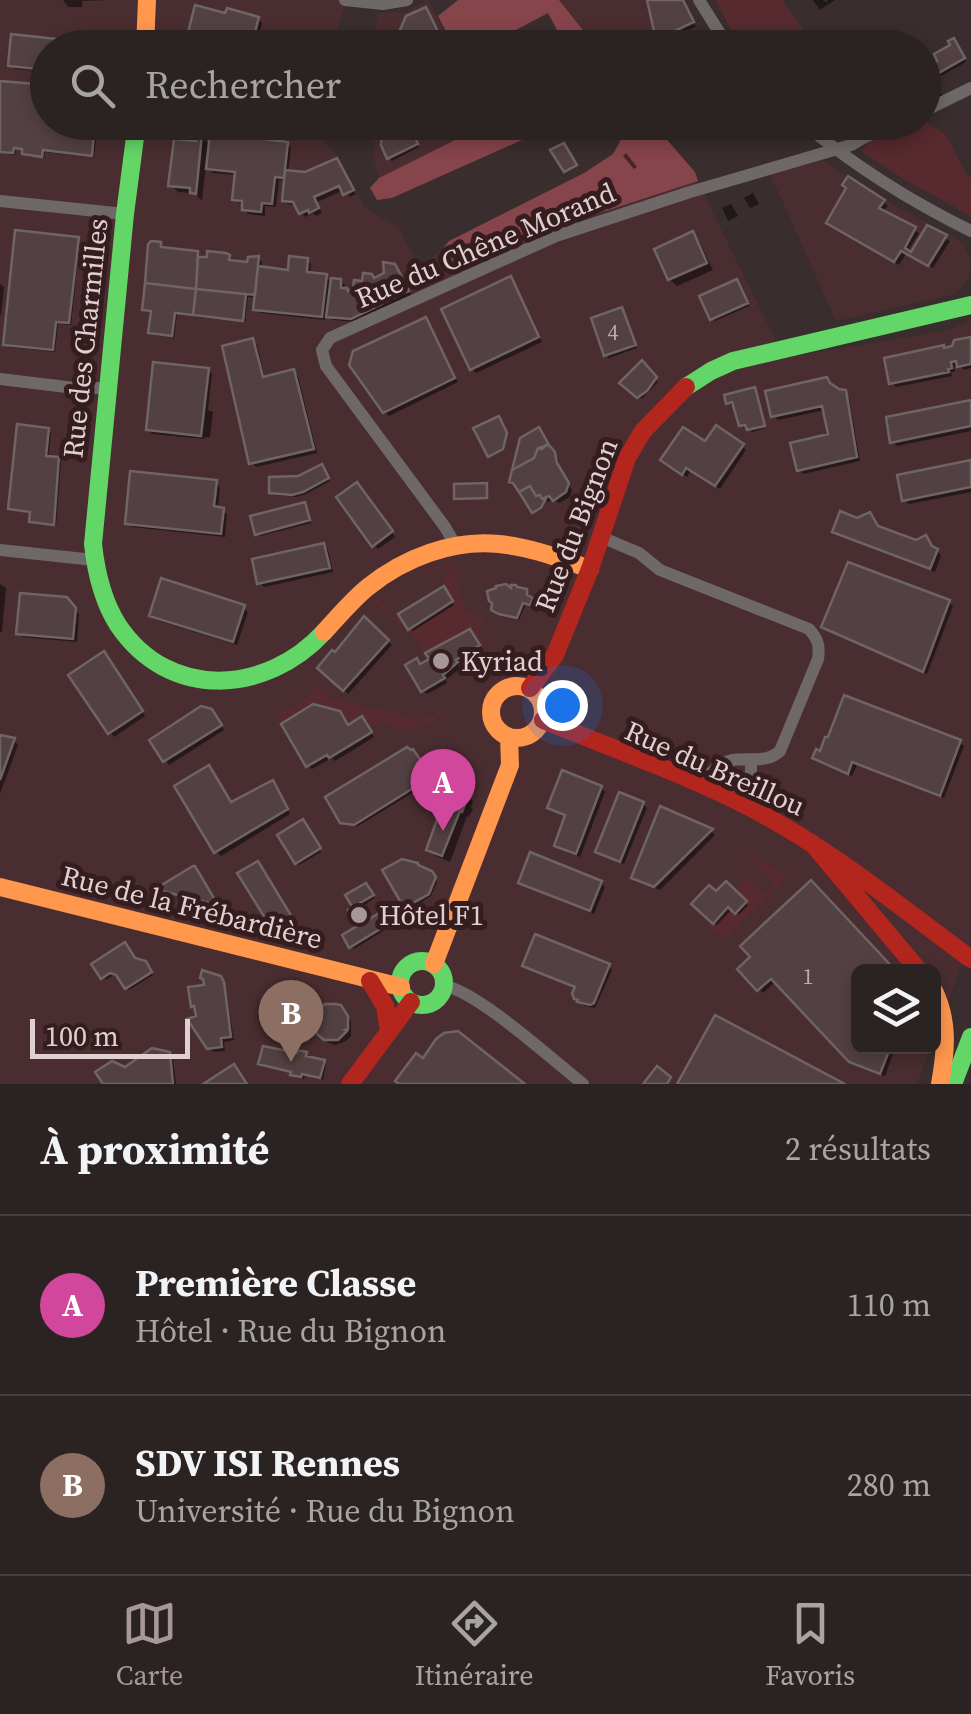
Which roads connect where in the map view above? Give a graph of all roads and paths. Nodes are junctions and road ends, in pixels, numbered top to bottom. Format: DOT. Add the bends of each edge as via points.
graph roads {
  1 [pos="147,0"];
  2 [pos="345,0"];
  3 [pos="407,0"];
  4 [pos="699,0"];
  5 [pos="146,30"];
  6 [pos="718,30"];
  7 [pos="971,88"];
  8 [pos="941,103"];
  9 [pos="135,140"];
  10 [pos="824,140"];
  11 [pos="860,140"];
  12 [pos="834,148"];
  13 [pos="0,201"];
  14 [pos="126,214"];
  15 [pos="971,231"];
  16 [pos="970,304"];
  17 [pos="0,379"];
  18 [pos="109,388"];
  19 [pos="601,537"];
  20 [pos="456,546"];
  21 [pos="0,550"];
  22 [pos="94,560"];
  23 [pos="590,568"];
  24 [pos="530,688"];
  25 [pos="542,720"];
  26 [pos="509,737"];
  27 [pos="752,759"];
  28 [pos="700,786"];
  29 [pos="746,806"];
  30 [pos="812,843"];
  31 [pos="0,887"];
  32 [pos="971,959"];
  33 [pos="434,964"];
  34 [pos="913,964"];
  35 [pos="370,981"];
  36 [pos="444,986"];
  37 [pos="406,994"];
  38 [pos="941,1003"];
  39 [pos="389,1031"];
  40 [pos="971,1037"];
  41 [pos="350,1084"];
  42 [pos="583,1084"];
  43 [pos="940,1084"];
  44 [pos="953,1084"];
  1 -- 5 [label="main road"];
  2 -- 3 [label="street"];
  4 -- 6 [label="street"];
  7 -- 8 [label="street"];
  9 -- 14 [label="main road, Rue des Charmilles"];
  10 -- 12 [label="street"];
  11 -- 12 [label="street, Rue du Chêne Morand"];
  12 -- 15 [label="street" via="898,193"];
  12 -- 20 [label="street, Rue du Chêne Morand" via="556,236 325,344 326,366"];
  13 -- 14 [label="street"];
  14 -- 18 [label="main road, Rue des Charmilles"];
  16 -- 19 [label="main road, Rue du Bignon" via="733,361 691,382 634,445"];
  17 -- 18 [label="street"];
  18 -- 22 [label="main road, Rue des Charmilles"];
  19 -- 23 [label="main road, Rue du Bignon"];
  19 -- 27 [label="street" via="660,570 809,629 816,638 812,680 780,751"];
  20 -- 22 [label="main road" via="388,573 299,656 238,681 181,674 139,649 109,608"];
  20 -- 23 [label="main road" via="517,545"];
  21 -- 22 [label="street"];
  23 -- 24 [label="main road, Rue du Bignon" via="555,655"];
  24 -- 25 [label="main road" via="543,706"];
  24 -- 26 [label="main road" via="507,687 495,697 492,720"];
  25 -- 26 [label="main road" via="525,737"];
  25 -- 28 [label="main road, Rue du Breillou"];
  26 -- 33 [label="main road" via="510,765"];
  27 -- 28 [label="street" via="722,764"];
  27 -- 29 [label="street"];
  28 -- 29 [label="main road, Rue du Breillou"];
  29 -- 30 [label="main road, Rue du Breillou"];
  30 -- 32 [label="main road, Rue du Breillou"];
  30 -- 34 [label="main road"];
  31 -- 35 [label="main road, Rue de la Frébardière"];
  33 -- 36 [label="main road"];
  33 -- 37 [label="main road" via="413,963 403,973"];
  35 -- 37 [label="main road, Rue de la Frébardière"];
  35 -- 39 [label="main road" via="385,1006"];
  36 -- 37 [label="main road" via="432,1002 418,1004"];
  36 -- 42 [label="street" via="480,1003"];
  37 -- 39 [label="main road"];
  38 -- 43 [label="main road" via="946,1042"];
  39 -- 41 [label="main road"];
  40 -- 44 [label="main road"];
}
